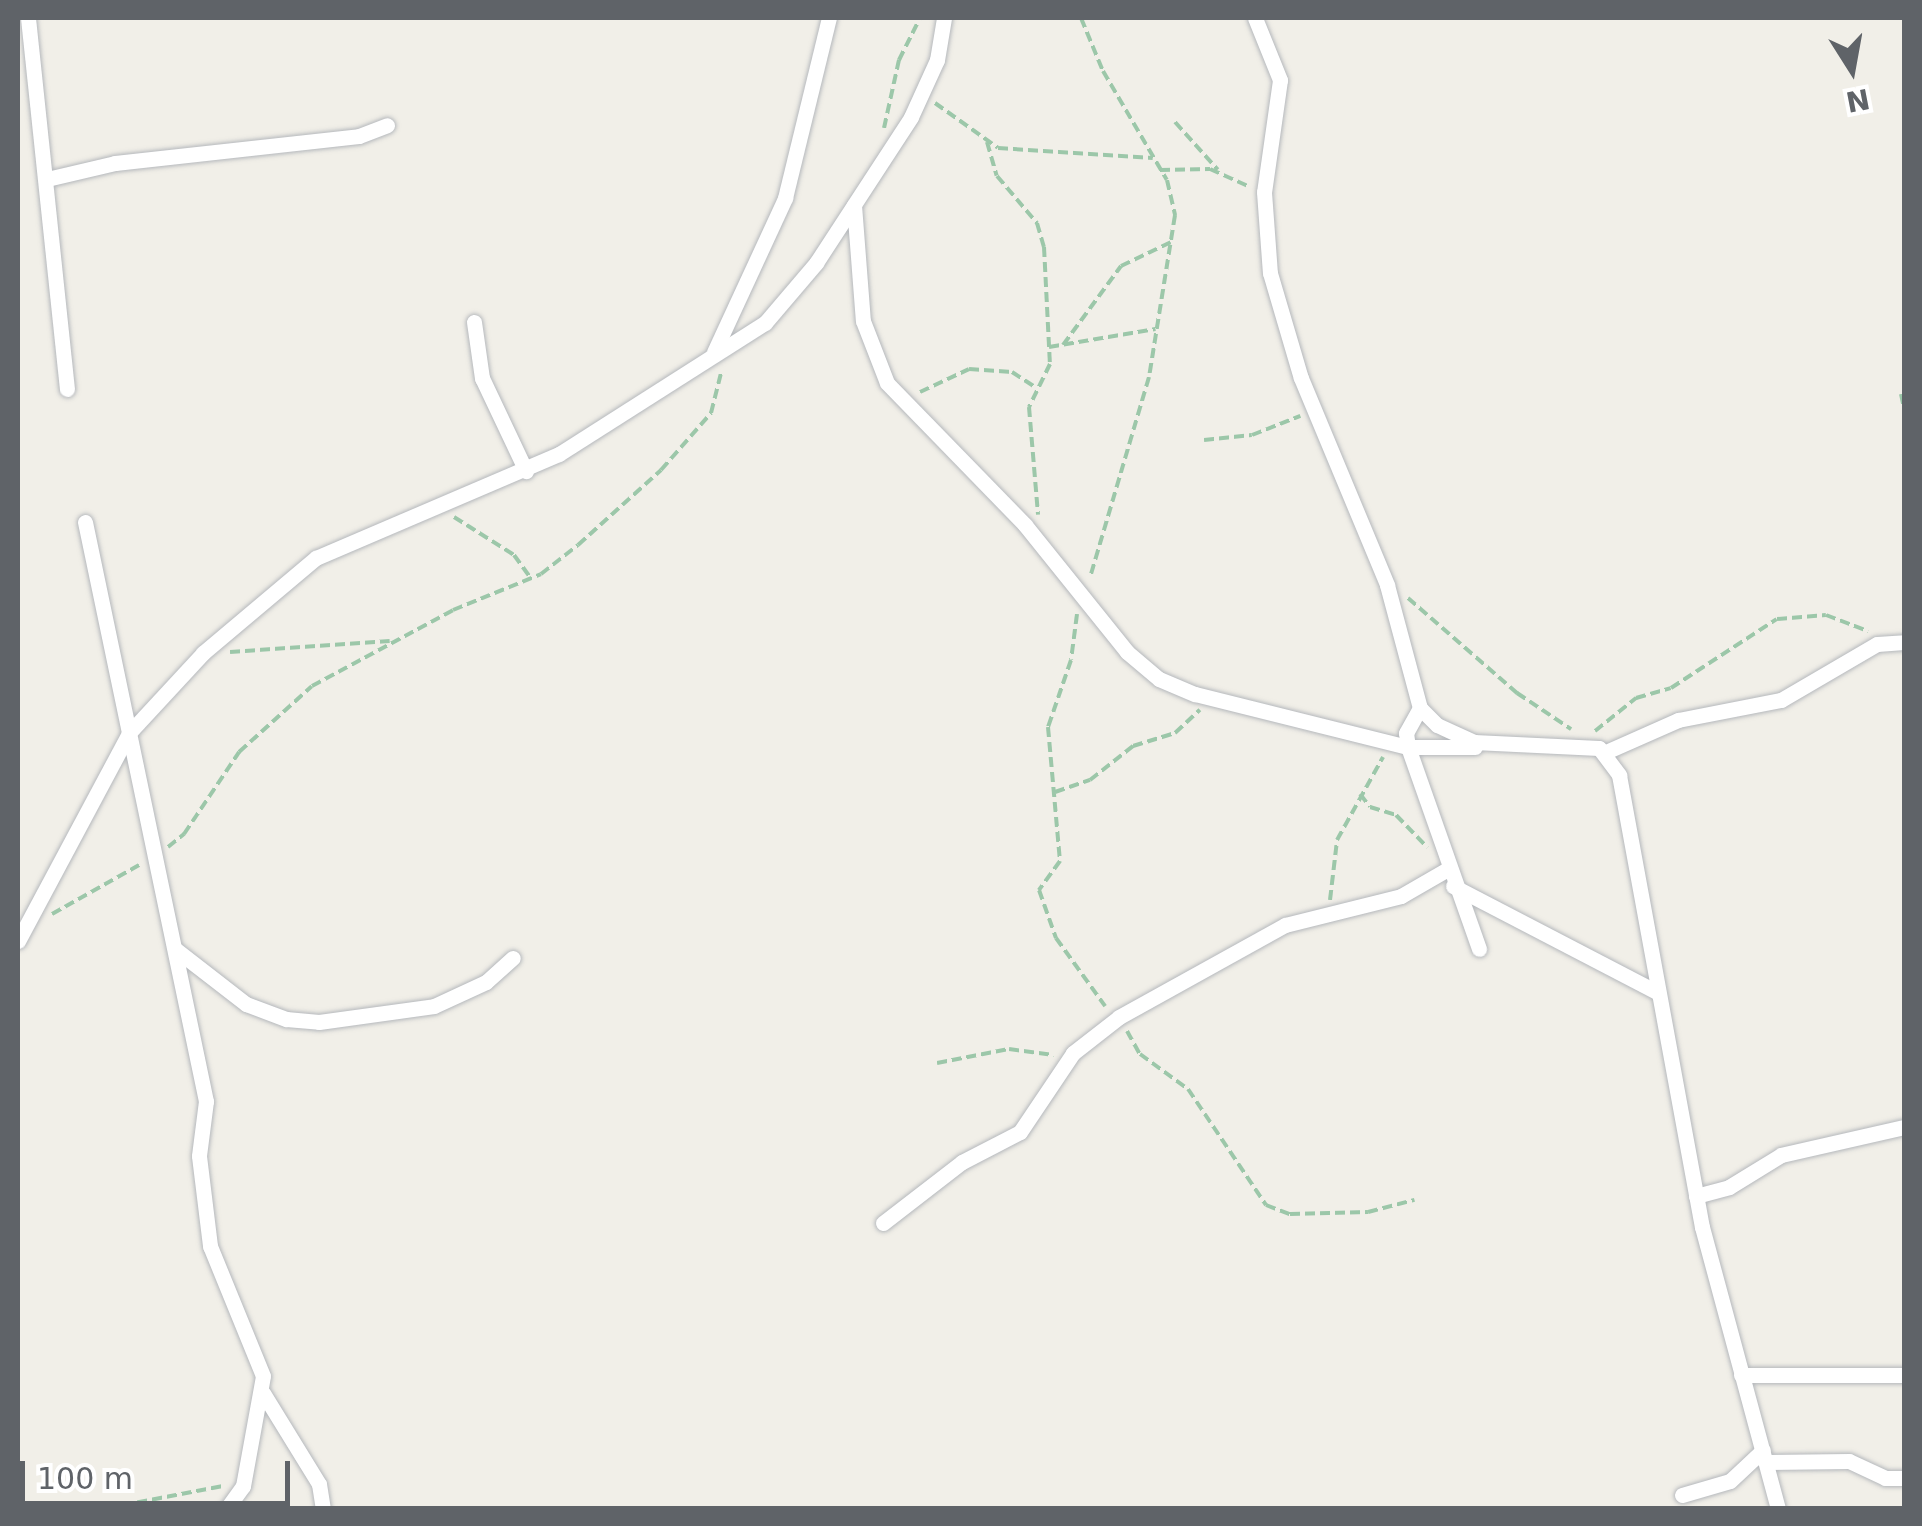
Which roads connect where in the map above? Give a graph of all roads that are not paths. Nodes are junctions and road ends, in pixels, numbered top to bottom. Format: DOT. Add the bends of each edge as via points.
graph roads {
  1 [pos="28,18"];
  2 [pos="829,18"];
  3 [pos="944,18"];
  4 [pos="1255,18"];
  5 [pos="26,47"];
  6 [pos="388,125"];
  7 [pos="47,179"];
  8 [pos="854,204"];
  9 [pos="474,322"];
  10 [pos="721,348"];
  11 [pos="67,389"];
  12 [pos="526,471"];
  13 [pos="85,522"];
  14 [pos="1904,642"];
  15 [pos="1420,708"];
  16 [pos="128,734"];
  17 [pos="1400,745"];
  18 [pos="1496,746"];
  19 [pos="1608,751"];
  20 [pos="1446,870"];
  21 [pos="1453,886"];
  22 [pos="18,942"];
  23 [pos="174,948"];
  24 [pos="1478,949"];
  25 [pos="513,958"];
  26 [pos="1658,992"];
  27 [pos="1904,1128"];
  28 [pos="1696,1196"];
  29 [pos="883,1223"];
  30 [pos="1741,1375"];
  31 [pos="1904,1375"];
  32 [pos="263,1394"];
  33 [pos="1766,1456"];
  34 [pos="1904,1478"];
  35 [pos="1682,1494"];
  36 [pos="227,1508"];
  37 [pos="323,1508"];
  38 [pos="1778,1508"];
  1 -- 5 [label="street"];
  2 -- 10 [label="street" via="785,198"];
  3 -- 8 [label="street" via="937,60 921,97"];
  4 -- 15 [label="street" via="1280,80 1264,192 1270,274 1313,408 1387,585"];
  5 -- 7 [label="street"];
  6 -- 7 [label="street" via="359,136 115,164"];
  7 -- 11 [label="street"];
  8 -- 10 [label="street" via="816,264 765,323"];
  8 -- 17 [label="street" via="866,341 887,383 1044,549 1078,598 1160,679"];
  9 -- 12 [label="street" via="482,378"];
  10 -- 12 [label="street" via="599,432"];
  12 -- 16 [label="street" via="316,558 204,653"];
  13 -- 16 [label="street"];
  14 -- 19 [label="street" via="1878,644 1782,700 1678,720"];
  15 -- 17 [label="street"];
  15 -- 18 [label="street" via="1450,733"];
  16 -- 22 [label="street"];
  16 -- 23 [label="street"];
  17 -- 18 [label="street"];
  17 -- 20 [label="street"];
  18 -- 19 [label="street" via="1585,742"];
  19 -- 26 [label="street" via="1624,795"];
  20 -- 21 [label="street"];
  20 -- 29 [label="street" via="1400,896 1285,926 1121,1016 1082,1042 1020,1132 962,1162"];
  21 -- 24 [label="street"];
  21 -- 26 [label="street"];
  23 -- 25 [label="street" via="246,1004 319,1022 434,1006 474,988"];
  23 -- 32 [label="street" via="206,1102 199,1156 210,1246 264,1376"];
  26 -- 28 [label="street"];
  27 -- 28 [label="street" via="1781,1156 1729,1187"];
  28 -- 30 [label="street"];
  30 -- 31 [label="street"];
  30 -- 33 [label="street"];
  32 -- 36 [label="street" via="243,1486"];
  32 -- 37 [label="street" via="319,1484"];
  33 -- 34 [label="street" via="1848,1461 1885,1478"];
  33 -- 35 [label="street" via="1730,1482"];
  33 -- 38 [label="street"];
}
